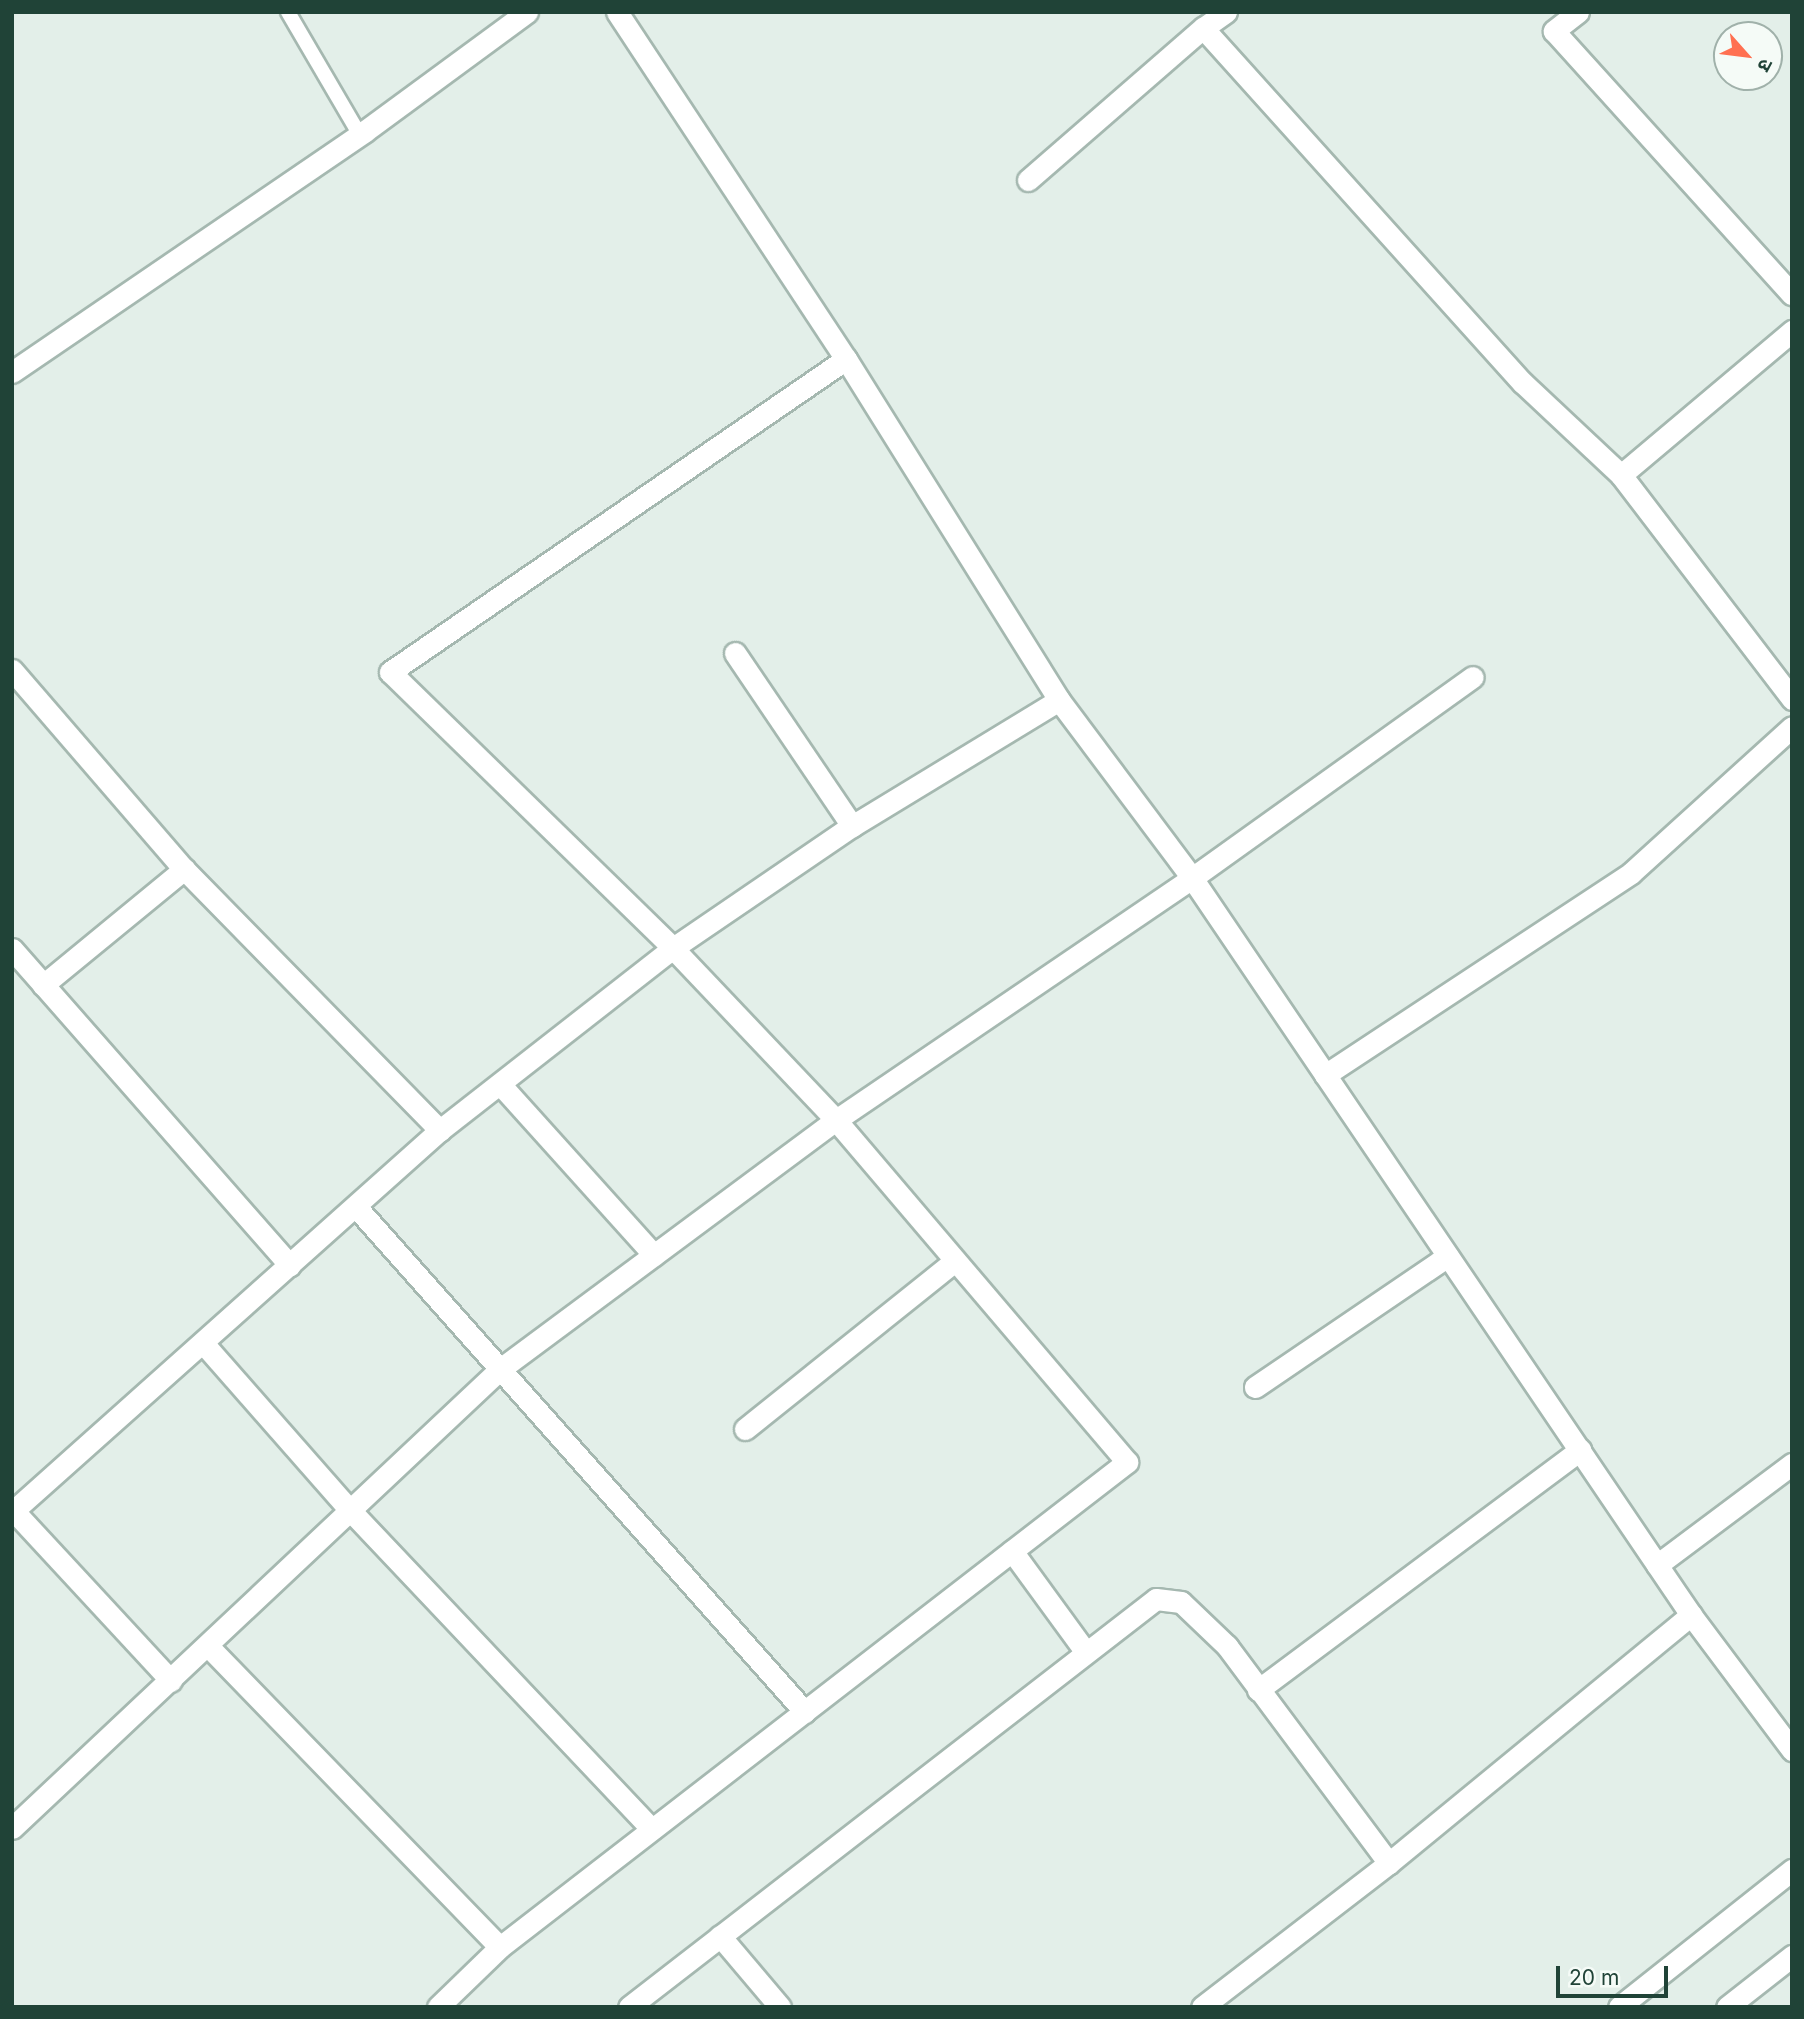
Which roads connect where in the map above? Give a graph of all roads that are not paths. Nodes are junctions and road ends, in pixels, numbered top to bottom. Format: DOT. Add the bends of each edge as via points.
graph roads {
  1 [pos="288,12"];
  2 [pos="527,12"];
  3 [pos="617,12"];
  4 [pos="1226,12"];
  5 [pos="1578,12"];
  6 [pos="1203,28"];
  7 [pos="360,135"];
  8 [pos="1028,180"];
  9 [pos="1792,294"];
  10 [pos="1792,331"];
  11 [pos="846,359"];
  12 [pos="12,372"];
  13 [pos="1621,475"];
  14 [pos="735,653"];
  15 [pos="12,670"];
  16 [pos="1473,677"];
  17 [pos="1059,699"];
  18 [pos="1792,699"];
  19 [pos="1792,727"];
  20 [pos="852,826"];
  21 [pos="184,869"];
  22 [pos="1192,878"];
  23 [pos="673,948"];
  24 [pos="12,949"];
  25 [pos="43,985"];
  26 [pos="1325,1075"];
  27 [pos="500,1084"];
  28 [pos="836,1120"];
  29 [pos="440,1130"];
  30 [pos="357,1208"];
  31 [pos="654,1255"];
  32 [pos="1448,1256"];
  33 [pos="955,1261"];
  34 [pos="290,1265"];
  35 [pos="203,1343"];
  36 [pos="499,1370"];
  37 [pos="1255,1387"];
  38 [pos="745,1429"];
  39 [pos="1580,1450"];
  40 [pos="1792,1464"];
  41 [pos="348,1508"];
  42 [pos="13,1511"];
  43 [pos="1012,1551"];
  44 [pos="1657,1564"];
  45 [pos="1691,1615"];
  46 [pos="208,1646"];
  47 [pos="1085,1651"];
  48 [pos="171,1681"];
  49 [pos="1258,1690"];
  50 [pos="805,1712"];
  51 [pos="1792,1750"];
  52 [pos="12,1828"];
  53 [pos="652,1829"];
  54 [pos="1389,1863"];
  55 [pos="1792,1870"];
  56 [pos="720,1936"];
  57 [pos="500,1947"];
  58 [pos="1792,1956"];
  59 [pos="438,2007"];
  60 [pos="629,2007"];
  61 [pos="780,2007"];
  62 [pos="1202,2007"];
  63 [pos="1619,2007"];
  64 [pos="1727,2007"];
  1 -- 7 [label="lane"];
  2 -- 7 [label="street"];
  3 -- 11 [label="street"];
  4 -- 6 [label="street"];
  5 -- 9 [label="street" via="1554,31"];
  6 -- 8 [label="street"];
  6 -- 13 [label="street" via="1522,383"];
  7 -- 12 [label="street"];
  10 -- 13 [label="street"];
  11 -- 17 [label="street"];
  11 -- 23 [label="street" via="390,672"];
  13 -- 18 [label="street"];
  14 -- 20 [label="street"];
  15 -- 21 [label="street"];
  16 -- 22 [label="street"];
  17 -- 20 [label="street"];
  17 -- 22 [label="street"];
  19 -- 26 [label="street" via="1631,873"];
  20 -- 23 [label="street"];
  21 -- 25 [label="street"];
  21 -- 29 [label="street"];
  22 -- 26 [label="street"];
  22 -- 28 [label="street"];
  23 -- 27 [label="street"];
  23 -- 28 [label="street"];
  24 -- 25 [label="street"];
  25 -- 34 [label="street"];
  26 -- 32 [label="street"];
  27 -- 29 [label="street"];
  27 -- 31 [label="street"];
  28 -- 31 [label="street"];
  28 -- 33 [label="street"];
  29 -- 30 [label="street"];
  30 -- 34 [label="street"];
  30 -- 36 [label="street"];
  31 -- 36 [label="street"];
  32 -- 37 [label="street"];
  32 -- 39 [label="street"];
  33 -- 38 [label="street"];
  33 -- 43 [label="street" via="1127,1462"];
  34 -- 35 [label="street"];
  35 -- 41 [label="street"];
  35 -- 42 [label="street"];
  36 -- 41 [label="street"];
  36 -- 50 [label="street"];
  39 -- 44 [label="street"];
  39 -- 49 [label="street"];
  40 -- 44 [label="street"];
  41 -- 46 [label="street"];
  41 -- 53 [label="street"];
  42 -- 48 [label="street"];
  43 -- 47 [label="street"];
  43 -- 50 [label="street"];
  44 -- 45 [label="street"];
  45 -- 51 [label="street"];
  45 -- 54 [label="street"];
  46 -- 48 [label="street"];
  46 -- 57 [label="street"];
  47 -- 49 [label="street" via="1138,1609 1169,1598 1194,1611 1227,1646"];
  47 -- 56 [label="street"];
  48 -- 52 [label="street"];
  49 -- 54 [label="street"];
  50 -- 53 [label="street"];
  53 -- 57 [label="street"];
  54 -- 62 [label="street"];
  55 -- 63 [label="street"];
  56 -- 60 [label="street"];
  56 -- 61 [label="street"];
  57 -- 59 [label="street"];
  58 -- 64 [label="street"];
}
